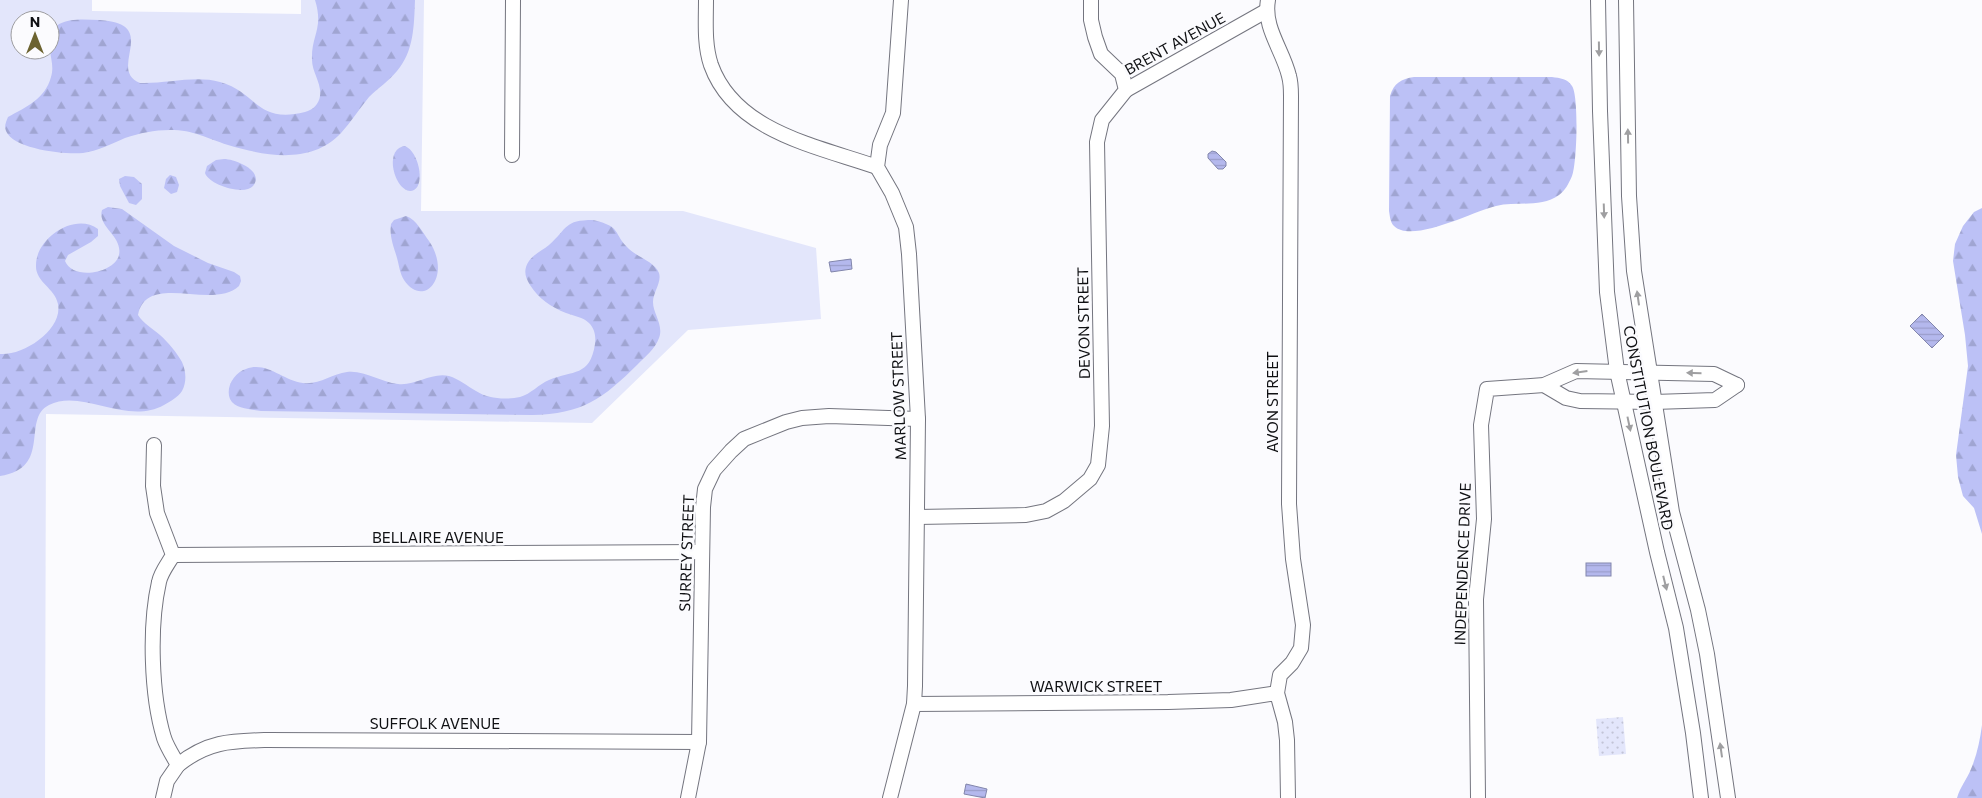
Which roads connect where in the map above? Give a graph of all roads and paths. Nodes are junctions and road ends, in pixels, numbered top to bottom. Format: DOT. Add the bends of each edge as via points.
graph roads {
  1 [pos="513,0"];
  2 [pos="706,0"];
  3 [pos="900,0"];
  4 [pos="1091,0"];
  5 [pos="1598,0"];
  6 [pos="1626,0"];
  7 [pos="1267,6"];
  8 [pos="1126,90"];
  9 [pos="512,154"];
  10 [pos="877,167"];
  11 [pos="1618,371"];
  12 [pos="1649,372"];
  13 [pos="1544,385"];
  14 [pos="1624,402"];
  15 [pos="1654,402"];
  16 [pos="918,419"];
  17 [pos="154,445"];
  18 [pos="917,517"];
  19 [pos="702,552"];
  20 [pos="173,555"];
  21 [pos="1277,693"];
  22 [pos="914,704"];
  23 [pos="699,742"];
  24 [pos="178,765"];
  25 [pos="162,798"];
  26 [pos="688,798"];
  27 [pos="890,798"];
  28 [pos="1288,798"];
  29 [pos="1478,798"];
  30 [pos="1701,798"];
  31 [pos="1728,798"];
  1 -- 9 [label="street"];
  2 -- 10 [label="street" via="710,64 722,87 737,105 781,134"];
  3 -- 10 [label="street" via="893,113 880,145"];
  4 -- 8 [label="street" via="1095,37 1101,54 1122,74"];
  5 -- 11 [label="street, CONSTITUTION BOULEVARD, one-way" via="1607,292"];
  12 -- 6 [label="street, CONSTITUTION BOULEVARD, one-way" via="1634,271 1629,196"];
  7 -- 8 [label="street, BRENT AVENUE"];
  7 -- 21 [label="street, AVON STREET" via="1271,33 1289,76 1291,96 1289,504 1303,625 1301,648 1280,675"];
  8 -- 18 [label="street, DEVON STREET" via="1102,120 1097,142 1102,426 1098,465 1077,492 1046,510 1026,516"];
  10 -- 16 [label="street, MARLOW STREET" via="906,227"];
  11 -- 12 [label="street, INDEPENDENCE DRIVE"];
  11 -- 13 [label="street, INDEPENDENCE DRIVE, one-way" via="1576,371"];
  11 -- 14 [label="street, CONSTITUTION BOULEVARD"];
  12 -- 15 [label="street, CONSTITUTION BOULEVARD"];
  15 -- 12 [label="street, INDEPENDENCE DRIVE, one-way" via="1715,400 1737,385 1714,374"];
  13 -- 14 [label="street" via="1566,398 1580,401"];
  13 -- 29 [label="street, INDEPENDENCE DRIVE" via="1487,390 1480,425 1484,519 1476,599"];
  14 -- 15 [label="street"];
  14 -- 30 [label="street, CONSTITUTION BOULEVARD, one-way" via="1676,628"];
  31 -- 15 [label="street, CONSTITUTION BOULEVARD, one-way" via="1707,654 1672,512"];
  16 -- 18 [label="street, MARLOW STREET"];
  16 -- 19 [label="street, SURREY STREET" via="802,418 744,439 714,470 705,489"];
  17 -- 20 [label="street" via="153,486 157,513"];
  18 -- 22 [label="street, MARLOW STREET"];
  19 -- 20 [label="street, BELLAIRE AVENUE"];
  19 -- 23 [label="street, SURREY STREET"];
  20 -- 24 [label="street" via="159,581 154,616 154,663 164,740"];
  21 -- 22 [label="street, WARWICK STREET" via="1231,700 1168,702"];
  21 -- 28 [label="street" via="1287,740"];
  22 -- 27 [label="street, MARLOW STREET"];
  23 -- 24 [label="street, SUFFOLK AVENUE" via="234,741 193,753"];
  23 -- 26 [label="street, SURREY STREET"];
  24 -- 25 [label="street" via="167,781"];
}
